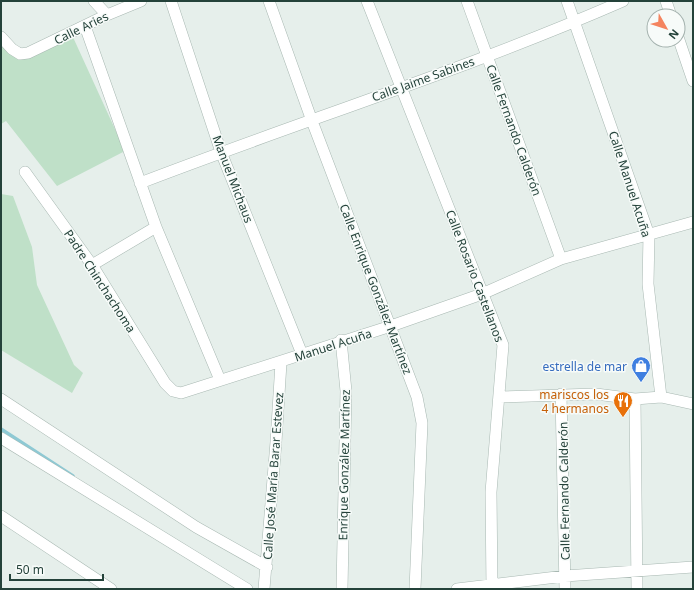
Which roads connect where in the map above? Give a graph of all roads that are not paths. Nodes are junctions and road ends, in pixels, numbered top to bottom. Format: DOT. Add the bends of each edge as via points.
graph roads {
  1 [pos="94,1"];
  2 [pos="141,1"];
  3 [pos="171,1"];
  4 [pos="269,1"];
  5 [pos="367,1"];
  6 [pos="467,1"];
  7 [pos="567,1"];
  8 [pos="623,1"];
  9 [pos="107,15"];
  10 [pos="575,22"];
  11 [pos="86,26"];
  12 [pos="1,37"];
  13 [pos="682,48"];
  14 [pos="487,56"];
  15 [pos="693,81"];
  16 [pos="401,87"];
  17 [pos="312,121"];
  18 [pos="221,152"];
  19 [pos="25,172"];
  20 [pos="140,183"];
  21 [pos="693,222"];
  22 [pos="156,227"];
  23 [pos="649,234"];
  24 [pos="561,259"];
  25 [pos="92,265"];
  26 [pos="482,294"];
  27 [pos="391,326"];
  28 [pos="341,340"];
  29 [pos="302,354"];
  30 [pos="281,363"];
  31 [pos="220,380"];
  32 [pos="173,391"];
  33 [pos="561,394"];
  34 [pos="498,397"];
  35 [pos="661,397"];
  36 [pos="1,399"];
  37 [pos="635,399"];
  38 [pos="693,404"];
  39 [pos="1,438"];
  40 [pos="1,516"];
  41 [pos="267,567"];
  42 [pos="693,567"];
  43 [pos="637,570"];
  44 [pos="565,576"];
  45 [pos="492,586"];
  46 [pos="111,589"];
  47 [pos="247,589"];
  48 [pos="264,589"];
  49 [pos="342,589"];
  50 [pos="415,589"];
  51 [pos="457,589"];
  52 [pos="565,589"];
  53 [pos="637,589"];
  1 -- 9 [label="street"];
  2 -- 9 [label="street, Calle Aries"];
  3 -- 18 [label="street, Manuel Michaus"];
  4 -- 17 [label="street, Calle Enrique González Martínez"];
  5 -- 16 [label="street, Calle Rosario Castellanos"];
  6 -- 14 [label="street, Calle Fernando Calderón"];
  7 -- 10 [label="street, Calle Manuel Acuña"];
  8 -- 10 [label="street, Calle Jaime Sabines"];
  9 -- 11 [label="street, Calle Aries"];
  10 -- 14 [label="street, Calle Jaime Sabines"];
  10 -- 23 [label="street, Calle Manuel Acuña"];
  11 -- 12 [label="street, Calle Aries" via="28,53 20,54"];
  11 -- 20 [label="street"];
  13 -- 15 [label="street"];
  14 -- 16 [label="street, Calle Jaime Sabines"];
  14 -- 24 [label="street, Calle Fernando Calderón"];
  16 -- 17 [label="street, Calle Jaime Sabines"];
  16 -- 26 [label="street, Calle Rosario Castellanos"];
  17 -- 18 [label="street, Calle Jaime Sabines"];
  17 -- 27 [label="street, Calle Enrique González Martínez"];
  18 -- 20 [label="street, Calle Jaime Sabines"];
  18 -- 29 [label="street, Manuel Michaus"];
  19 -- 25 [label="street, Padre Chinchachoma"];
  20 -- 22 [label="street"];
  21 -- 23 [label="street, Manuel Acuña"];
  22 -- 25 [label="street"];
  22 -- 31 [label="street"];
  23 -- 24 [label="street, Manuel Acuña"];
  23 -- 35 [label="street, Calle Manuel Acuña" via="648,284"];
  24 -- 26 [label="street, Manuel Acuña"];
  25 -- 32 [label="street, Padre Chinchachoma" via="165,383"];
  26 -- 27 [label="street, Manuel Acuña"];
  26 -- 34 [label="street, Calle Rosario Castellanos" via="503,345"];
  27 -- 28 [label="street, Manuel Acuña"];
  27 -- 50 [label="street, Calle Enrique González Martínez" via="417,397 422,423"];
  28 -- 29 [label="street, Manuel Acuña"];
  28 -- 49 [label="street, Enrique González Martínez" via="346,391"];
  29 -- 30 [label="street, Manuel Acuña"];
  30 -- 31 [label="street, Manuel Acuña"];
  30 -- 41 [label="street, Calle José María Barar Estevez"];
  31 -- 32 [label="street, Manuel Acuña" via="181,393"];
  33 -- 34 [label="street"];
  33 -- 37 [label="street" via="596,394"];
  33 -- 44 [label="street, Calle Fernando Calderón"];
  34 -- 45 [label="street, Calle Rosario Castellanos" via="491,492"];
  35 -- 37 [label="street"];
  35 -- 38 [label="street"];
  36 -- 41 [label="street" via="196,527"];
  37 -- 43 [label="street"];
  39 -- 47 [label="street"];
  40 -- 46 [label="street"];
  41 -- 48 [label="street, Calle José María Barar Estevez"];
  42 -- 43 [label="street"];
  43 -- 44 [label="street"];
  43 -- 53 [label="street"];
  44 -- 45 [label="street"];
  44 -- 52 [label="street, Calle Fernando Calderón"];
  45 -- 51 [label="street"];
}
